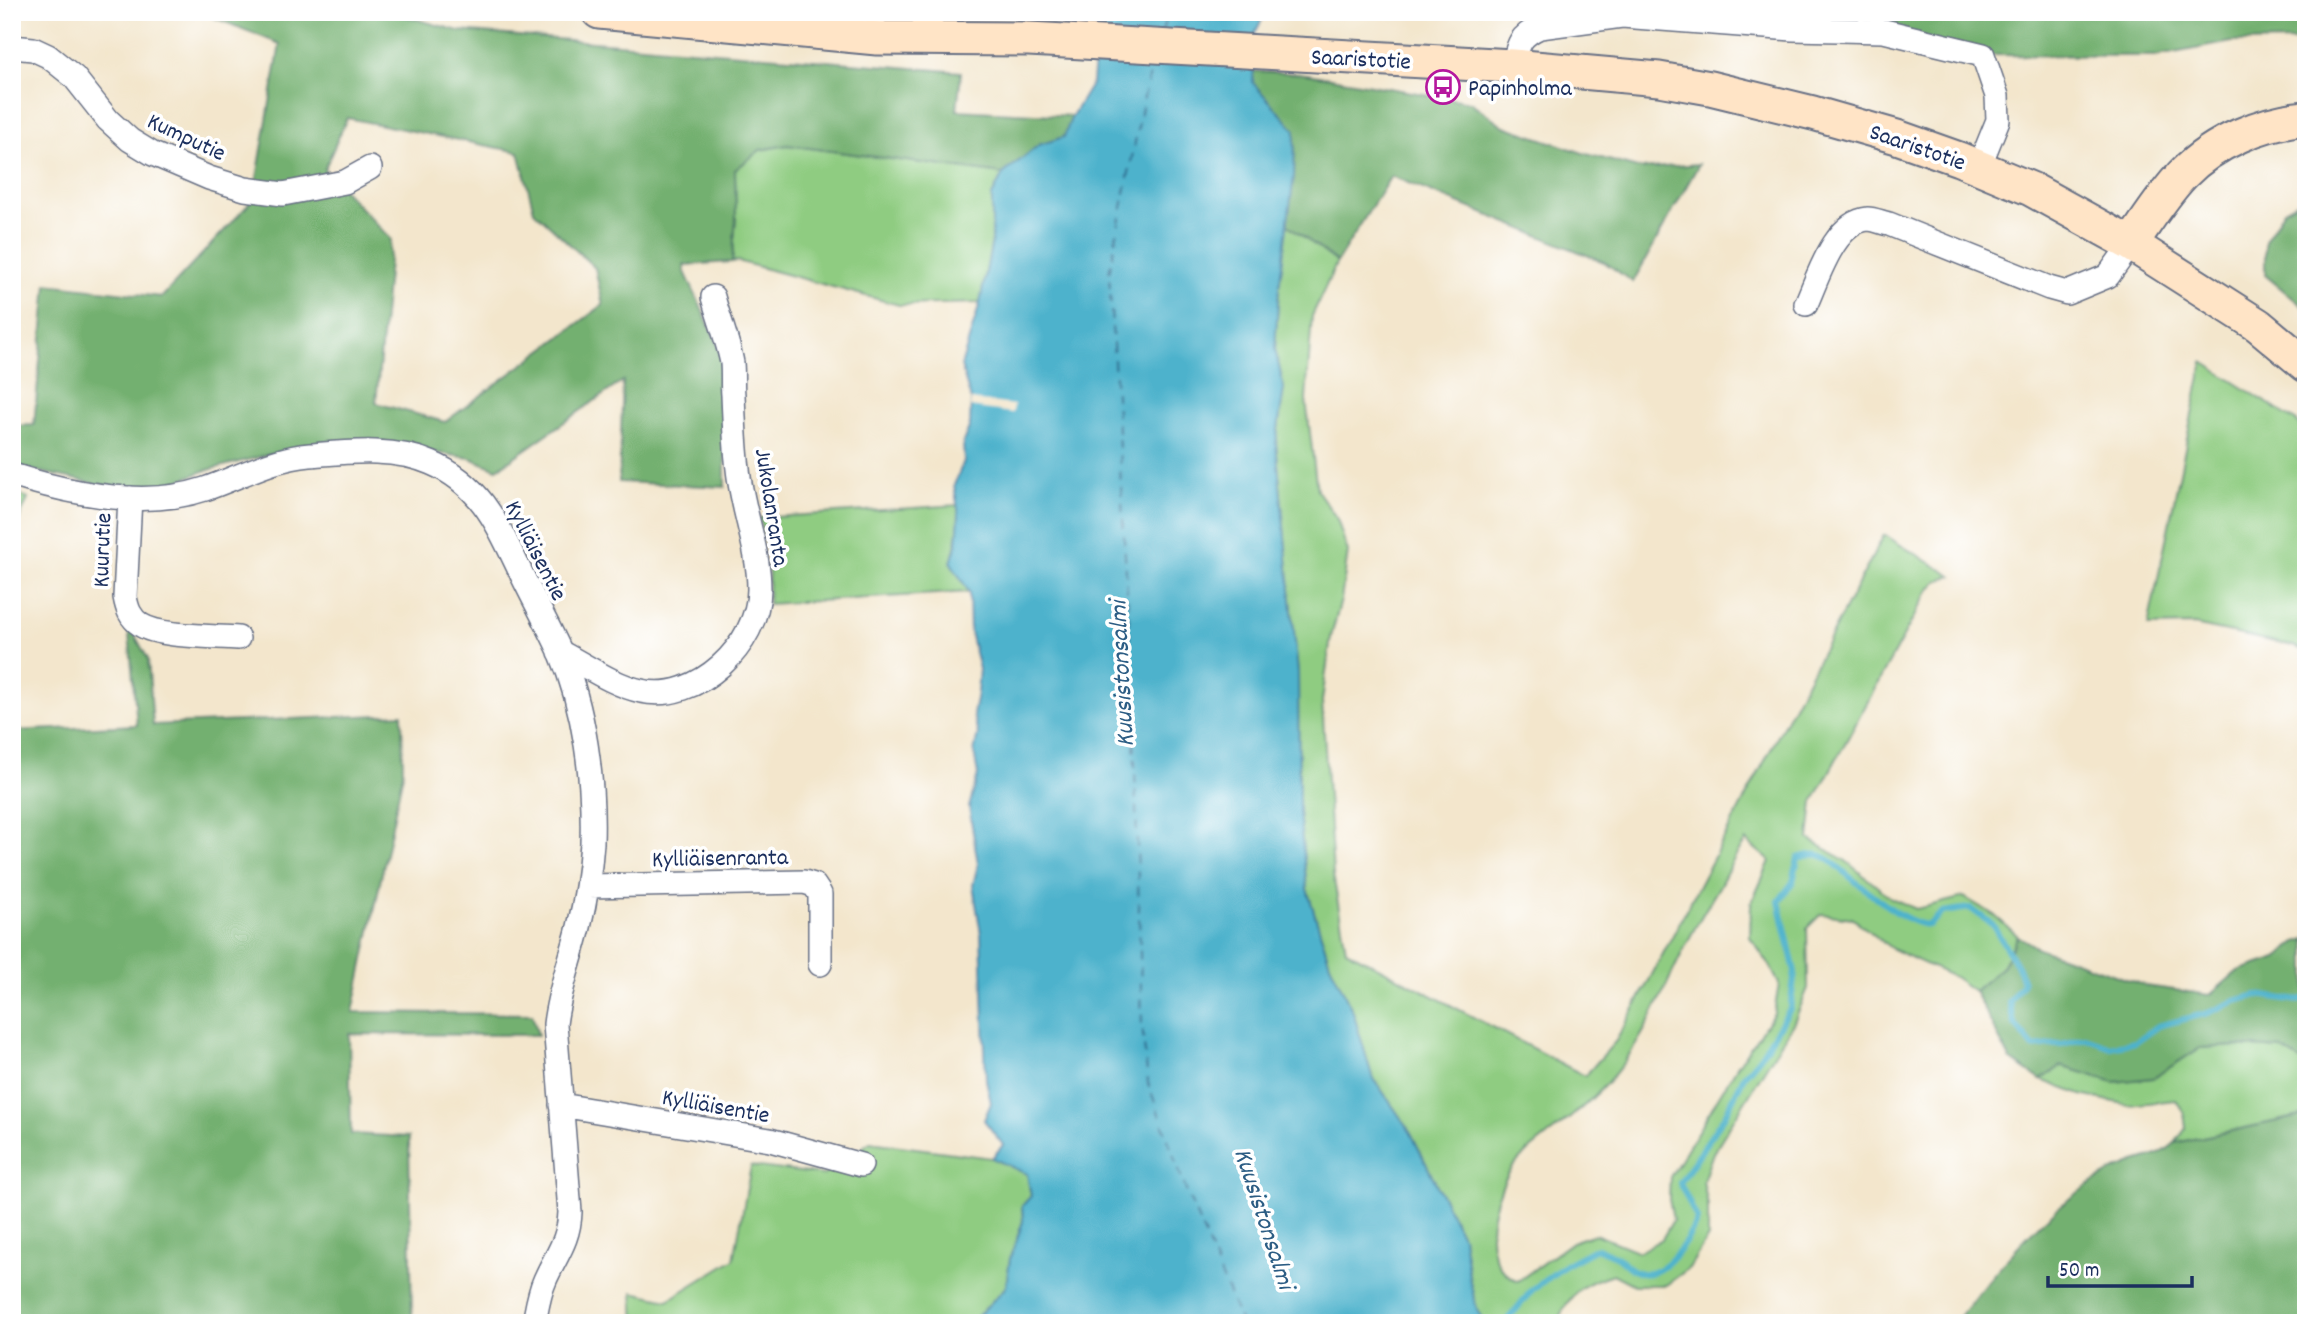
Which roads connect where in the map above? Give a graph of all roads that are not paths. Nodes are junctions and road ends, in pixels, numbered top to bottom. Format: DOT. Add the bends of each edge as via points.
graph roads {
  1 [pos="599,12"];
  2 [pos="874,25"];
  3 [pos="12,47"];
  4 [pos="1513,66"];
  5 [pos="2306,118"];
  6 [pos="1979,167"];
  7 [pos="370,168"];
  8 [pos="2131,244"];
  9 [pos="713,297"];
  10 [pos="1806,304"];
  11 [pos="2306,365"];
  12 [pos="12,475"];
  13 [pos="130,498"];
  14 [pos="238,638"];
  15 [pos="560,652"];
  16 [pos="588,886"];
  17 [pos="820,964"];
  18 [pos="561,1105"];
  19 [pos="861,1165"];
  20 [pos="534,1323"];
  1 -- 2 [label="main road, Saaristotie"];
  2 -- 4 [label="main road, Saaristotie" via="1030,39"];
  3 -- 7 [label="street, Kumputie" via="48,56 74,77 130,140 209,178 283,194 345,182"];
  4 -- 6 [label="main road, Saaristotie" via="1710,88 1897,137"];
  4 -- 6 [label="street" via="1518,44 1528,32 1622,16 1884,31 1983,55 1997,96 1998,120"];
  5 -- 8 [label="main road" via="2255,130 2219,145 2184,173"];
  6 -- 8 [label="main road, Saaristotie" via="2031,189"];
  8 -- 10 [label="street" via="2108,276 2067,293 1868,219 1847,227 1833,245"];
  8 -- 11 [label="main road, Saaristotie" via="2258,325"];
  9 -- 15 [label="street, Jukolanranta" via="732,364 738,471 758,566 754,622 715,671 689,686 665,692 641,692"];
  12 -- 13 [label="street, Kylliäisentie"];
  13 -- 14 [label="street, Kuurutie" via="128,611 139,624 156,631"];
  13 -- 15 [label="street, Kylliäisentie" via="163,498 202,490 276,461 306,455 368,452 430,463 477,494 494,518"];
  15 -- 16 [label="street, Kylliäisentie" via="587,751 592,842"];
  16 -- 17 [label="street, Kylliäisenranta" via="814,885 820,894"];
  16 -- 18 [label="street, Kylliäisentie" via="555,1024"];
  18 -- 19 [label="street, Kylliäisentie" via="770,1140"];
  18 -- 20 [label="street, Kylliäisentie" via="569,1230 544,1282"];
}
